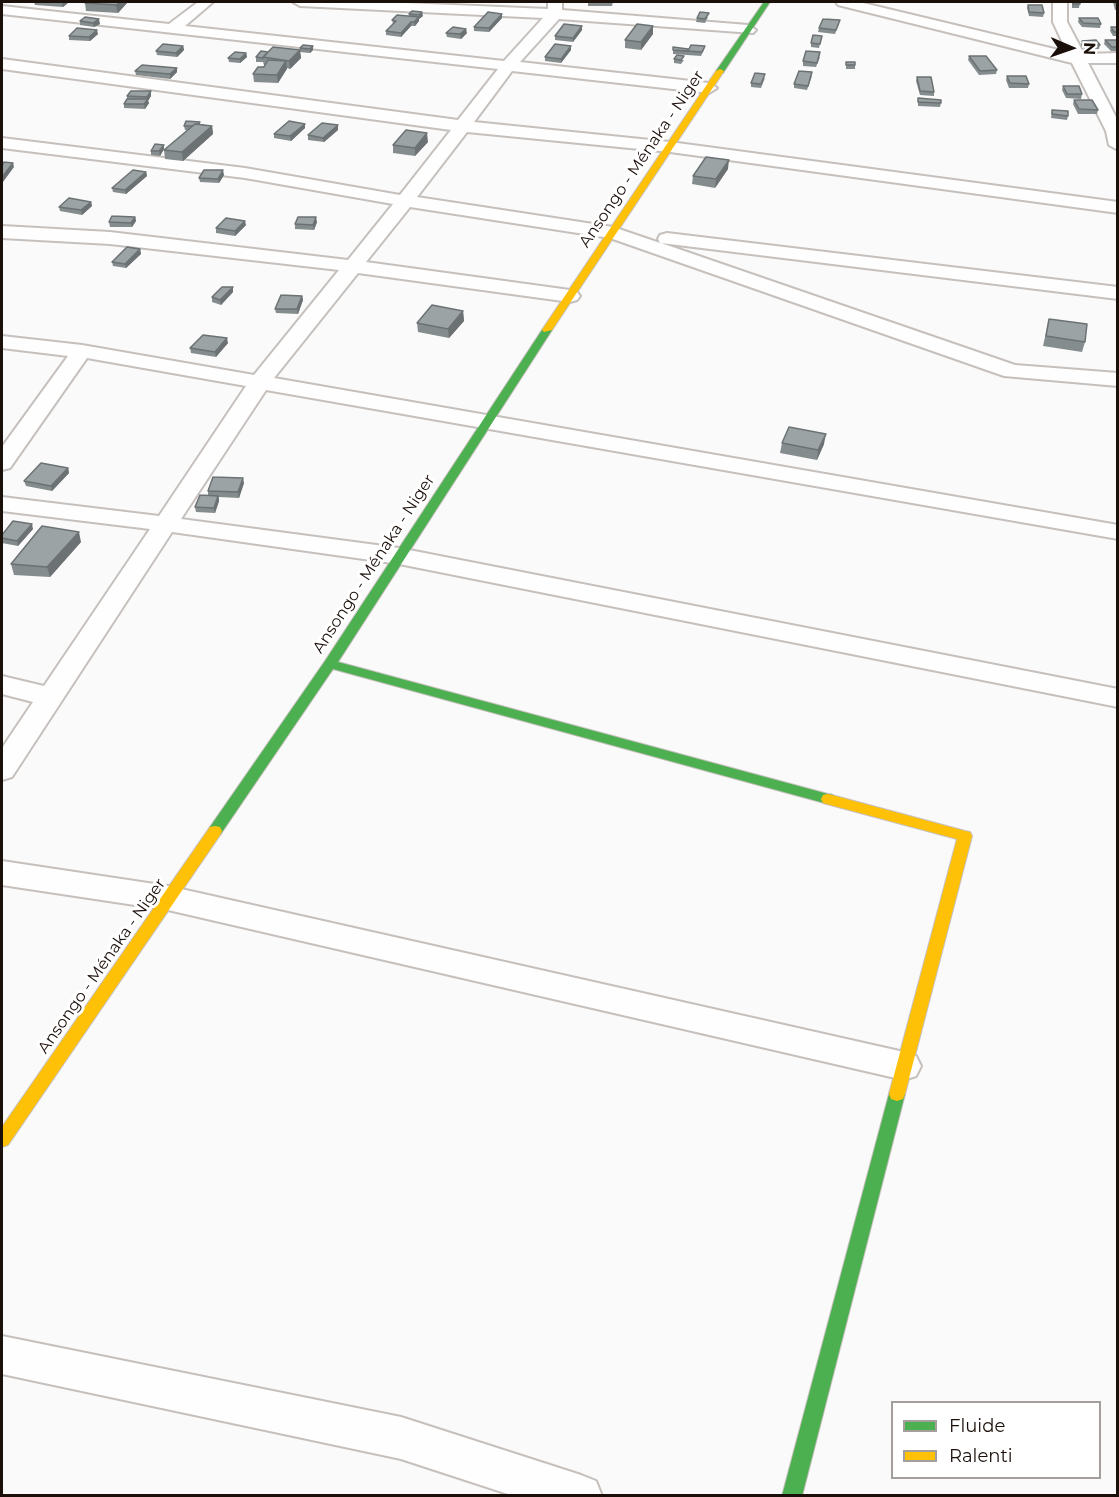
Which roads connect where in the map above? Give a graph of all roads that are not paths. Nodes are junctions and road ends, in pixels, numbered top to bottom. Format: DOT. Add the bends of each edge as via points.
graph roads {
  1 [pos="206,2"];
  2 [pos="300,2"];
  3 [pos="767,2"];
  4 [pos="843,2"];
  5 [pos="1060,2"];
  6 [pos="555,8"];
  7 [pos="2,10"];
  8 [pos="174,27"];
  9 [pos="748,30"];
  10 [pos="1118,58"];
  11 [pos="1077,59"];
  12 [pos="2,64"];
  13 [pos="509,65"];
  14 [pos="709,88"];
  15 [pos="462,126"];
  16 [pos="2,143"];
  17 [pos="1118,145"];
  18 [pos="670,147"];
  19 [pos="405,201"];
  20 [pos="1118,208"];
  21 [pos="2,232"];
  22 [pos="613,232"];
  23 [pos="353,266"];
  24 [pos="1118,293"];
  25 [pos="570,296"];
  26 [pos="2,342"];
  27 [pos="82,351"];
  28 [pos="1118,380"];
  29 [pos="259,383"];
  30 [pos="485,422"];
  31 [pos="2,463"];
  32 [pos="2,504"];
  33 [pos="167,524"];
  34 [pos="1118,532"];
  35 [pos="399,556"];
  36 [pos="330,664"];
  37 [pos="2,685"];
  38 [pos="50,697"];
  39 [pos="1118,698"];
  40 [pos="2,770"];
  41 [pos="2,873"];
  42 [pos="168,898"];
  43 [pos="904,1066"];
  44 [pos="2,1140"];
  45 [pos="2,1355"];
  46 [pos="581,1496"];
  47 [pos="792,1496"];
  1 -- 8 [label="street"];
  2 -- 6 [label="street"];
  3 -- 9 [label="main road, Ansongo - Ménaka - Niger"];
  4 -- 11 [label="street"];
  5 -- 11 [label="street" via="1060,22"];
  6 -- 9 [label="street"];
  6 -- 13 [label="street"];
  7 -- 8 [label="street"];
  8 -- 13 [label="street"];
  9 -- 14 [label="main road, Ansongo - Ménaka - Niger"];
  10 -- 11 [label="street"];
  11 -- 17 [label="street"];
  12 -- 15 [label="street"];
  13 -- 14 [label="street"];
  13 -- 15 [label="street"];
  14 -- 18 [label="main road, Ansongo - Ménaka - Niger"];
  15 -- 18 [label="street"];
  15 -- 19 [label="street"];
  16 -- 19 [label="street" via="245,173"];
  18 -- 20 [label="street"];
  18 -- 22 [label="main road, Ansongo - Ménaka - Niger"];
  19 -- 22 [label="street"];
  19 -- 23 [label="street"];
  21 -- 23 [label="street" via="110,238"];
  22 -- 24 [label="street"];
  22 -- 25 [label="main road, Ansongo - Ménaka - Niger"];
  22 -- 28 [label="street" via="1012,370"];
  23 -- 25 [label="street"];
  23 -- 29 [label="street"];
  25 -- 30 [label="main road, Ansongo - Ménaka - Niger"];
  26 -- 27 [label="street"];
  27 -- 29 [label="street"];
  27 -- 31 [label="street"];
  29 -- 30 [label="street"];
  29 -- 33 [label="street"];
  30 -- 34 [label="street"];
  30 -- 35 [label="main road, Ansongo - Ménaka - Niger"];
  32 -- 33 [label="street"];
  33 -- 35 [label="street"];
  33 -- 38 [label="street"];
  35 -- 36 [label="main road, Ansongo - Ménaka - Niger"];
  35 -- 39 [label="street"];
  36 -- 42 [label="main road, Ansongo - Ménaka - Niger"];
  36 -- 43 [label="main road" via="965,836"];
  37 -- 38 [label="street"];
  38 -- 40 [label="street"];
  41 -- 42 [label="street"];
  42 -- 43 [label="street"];
  42 -- 44 [label="main road, Ansongo - Ménaka - Niger"];
  43 -- 47 [label="main road"];
  45 -- 46 [label="street" via="401,1438"];
}
